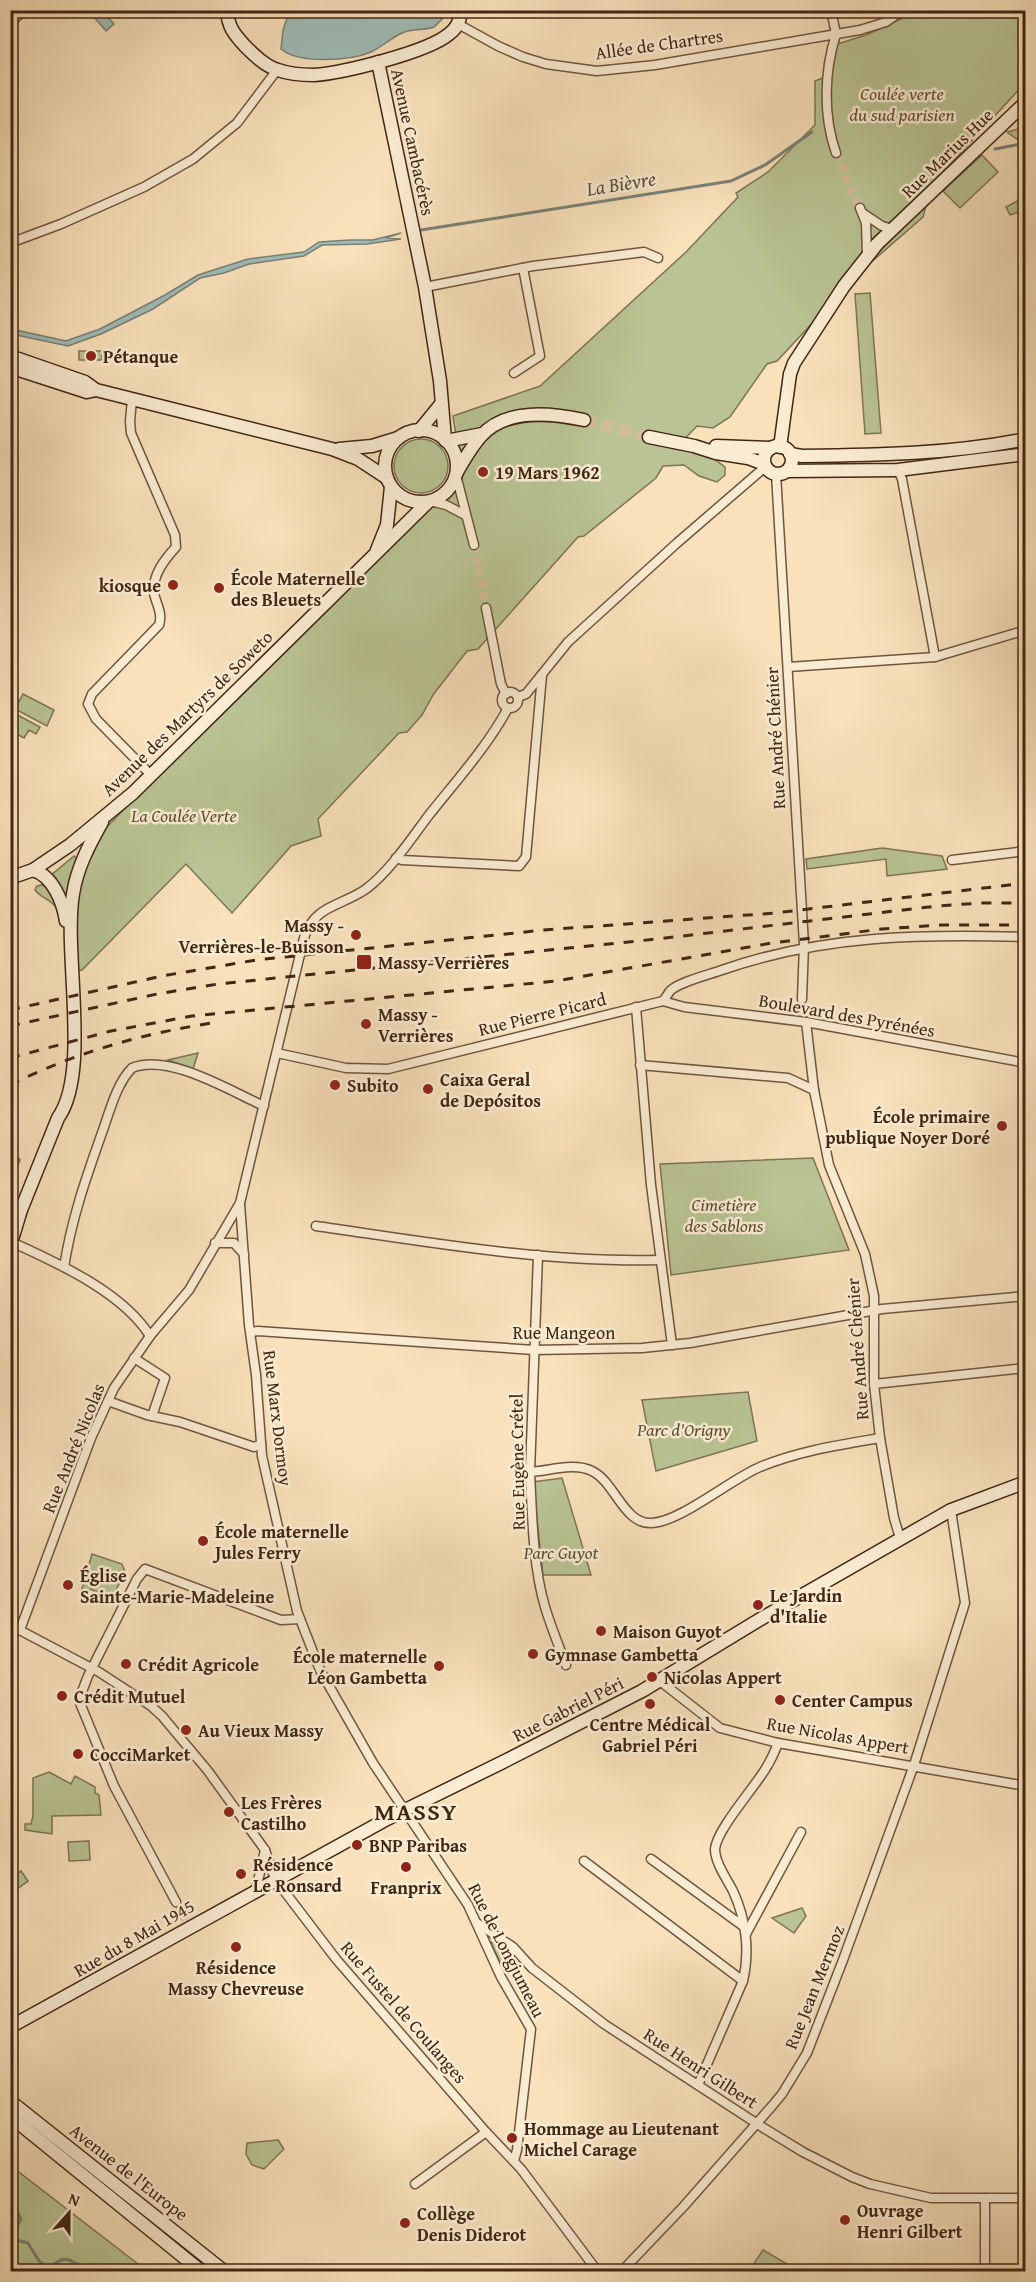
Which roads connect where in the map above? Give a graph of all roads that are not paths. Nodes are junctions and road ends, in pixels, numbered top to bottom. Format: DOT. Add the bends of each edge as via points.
graph roads {
  1 [pos="24,10"];
  2 [pos="227,10"];
  3 [pos="460,10"];
  4 [pos="831,10"];
  5 [pos="903,10"];
  6 [pos="10,23"];
  7 [pos="459,24"];
  8 [pos="836,34"];
  9 [pos="378,62"];
  10 [pos="277,70"];
  11 [pos="1026,102"];
  12 [pos="836,153"];
  13 [pos="892,228"];
  14 [pos="10,243"];
  15 [pos="867,255"];
  16 [pos="658,258"];
  17 [pos="523,268"];
  18 [pos="425,287"];
  19 [pos="10,356"];
  20 [pos="10,361"];
  21 [pos="10,367"];
  22 [pos="514,373"];
  23 [pos="76,379"];
  24 [pos="96,390"];
  25 [pos="132,400"];
  26 [pos="441,404"];
  27 [pos="584,420"];
  28 [pos="419,431"];
  29 [pos="482,434"];
  30 [pos="649,437"];
  31 [pos="398,438"];
  32 [pos="445,440"];
  33 [pos="1025,442"];
  34 [pos="694,446"];
  35 [pos="332,449"];
  36 [pos="781,450"];
  37 [pos="1026,454"];
  38 [pos="773,469"];
  39 [pos="898,470"];
  40 [pos="456,474"];
  41 [pos="389,482"];
  42 [pos="429,501"];
  43 [pos="465,515"];
  44 [pos="474,545"];
  45 [pos="375,554"];
  46 [pos="486,608"];
  47 [pos="1026,630"];
  48 [pos="935,657"];
  49 [pos="788,667"];
  50 [pos="542,675"];
  51 [pos="506,694"];
  52 [pos="518,698"];
  53 [pos="508,708"];
  54 [pos="151,775"];
  55 [pos="104,818"];
  56 [pos="1026,851"];
  57 [pos="396,858"];
  58 [pos="952,860"];
  59 [pos="33,870"];
  60 [pos="10,878"];
  61 [pos="1026,937"];
  62 [pos="804,947"];
  63 [pos="802,999"];
  64 [pos="663,1001"];
  65 [pos="636,1007"];
  66 [pos="806,1022"];
  67 [pos="277,1053"];
  68 [pos="1026,1063"];
  69 [pos="640,1065"];
  70 [pos="814,1090"];
  71 [pos="264,1106"];
  72 [pos="58,1118"];
  73 [pos="240,1203"];
  74 [pos="316,1226"];
  75 [pos="215,1243"];
  76 [pos="14,1245"];
  77 [pos="244,1254"];
  78 [pos="538,1255"];
  79 [pos="660,1260"];
  80 [pos="64,1267"];
  81 [pos="1026,1296"];
  82 [pos="874,1311"];
  83 [pos="251,1332"];
  84 [pos="150,1336"];
  85 [pos="672,1345"];
  86 [pos="534,1350"];
  87 [pos="134,1358"];
  88 [pos="1026,1368"];
  89 [pos="874,1384"];
  90 [pos="108,1401"];
  91 [pos="152,1416"];
  92 [pos="879,1437"];
  93 [pos="261,1444"];
  94 [pos="530,1472"];
  95 [pos="1026,1482"];
  96 [pos="951,1510"];
  97 [pos="900,1538"];
  98 [pos="300,1619"];
  99 [pos="10,1625"];
  100 [pos="20,1630"];
  101 [pos="566,1665"];
  102 [pos="92,1668"];
  103 [pos="660,1681"];
  104 [pos="778,1743"];
  105 [pos="914,1766"];
  106 [pos="1026,1786"];
  107 [pos="405,1809"];
  108 [pos="801,1832"];
  109 [pos="265,1850"];
  110 [pos="651,1859"];
  111 [pos="584,1861"];
  112 [pos="275,1879"];
  113 [pos="256,1890"];
  114 [pos="176,1902"];
  115 [pos="477,1923"];
  116 [pos="745,1930"];
  117 [pos="743,1981"];
  118 [pos="10,2027"];
  119 [pos="698,2085"];
  120 [pos="10,2102"];
  121 [pos="10,2116"];
  122 [pos="757,2123"];
  123 [pos="486,2132"];
  124 [pos="514,2161"];
  125 [pos="416,2184"];
  126 [pos="985,2198"];
  127 [pos="1026,2198"];
  128 [pos="202,2271"];
  129 [pos="225,2271"];
  130 [pos="598,2271"];
  131 [pos="621,2271"];
  132 [pos="985,2271"];
  1 -- 6 [label="street"];
  2 -- 10 [label="main road, Avenue Cambacérès" via="233,33 252,53"];
  3 -- 7 [label="main road"];
  4 -- 8 [label="street"];
  5 -- 8 [label="street, Allée de Chartres" via="874,27"];
  7 -- 8 [label="street, Allée de Chartres" via="523,57 597,71"];
  7 -- 9 [label="main road, Avenue Cambacérès" via="437,41"];
  8 -- 12 [label="street" via="827,85 828,124"];
  9 -- 10 [label="main road, Avenue Cambacérès" via="314,75"];
  9 -- 18 [label="main road, Avenue Cambacérès"];
  10 -- 14 [label="street" via="237,123 193,159 144,187"];
  11 -- 13 [label="main road, Rue Marius Hue"];
  13 -- 15 [label="main road, Rue Marius Hue"];
  13 -- 15 [label="street" via="882,226 862,211 868,237"];
  15 -- 36 [label="main road, Rue Marius Hue" via="794,363"];
  16 -- 17 [label="street" via="644,252"];
  17 -- 18 [label="street"];
  17 -- 22 [label="street" via="540,356"];
  18 -- 26 [label="main road, Avenue Cambacérès"];
  19 -- 23 [label="main road"];
  20 -- 23 [label="main road" via="50,377"];
  21 -- 24 [label="main road" via="87,392"];
  23 -- 24 [label="main road"];
  24 -- 25 [label="main road"];
  25 -- 35 [label="main road"];
  25 -- 54 [label="street" via="131,433 175,535 176,547 155,581 159,625 92,694 88,704 96,719"];
  26 -- 28 [label="main road"];
  26 -- 32 [label="main road, Avenue Cambacérès"];
  27 -- 29 [label="main road" via="543,414 521,416"];
  28 -- 31 [label="main road"];
  28 -- 32 [label="main road" via="432,432"];
  29 -- 32 [label="main road"];
  29 -- 40 [label="main road"];
  30 -- 34 [label="main road"];
  31 -- 35 [label="main road" via="372,446"];
  31 -- 41 [label="main road" via="386,456"];
  32 -- 40 [label="main road" via="455,456"];
  33 -- 36 [label="main road" via="892,455 802,456"];
  34 -- 36 [label="main road"];
  34 -- 38 [label="main road" via="748,458"];
  35 -- 41 [label="main road" via="358,459"];
  36 -- 38 [label="main road" via="765,454"];
  36 -- 38 [label="main road" via="791,463"];
  37 -- 39 [label="main road"];
  38 -- 39 [label="main road"];
  38 -- 49 [label="street, Rue André Chénier"];
  38 -- 50 [label="street" via="617,596 568,642"];
  39 -- 48 [label="street"];
  40 -- 42 [label="main road" via="442,496"];
  40 -- 43 [label="street"];
  41 -- 42 [label="main road" via="401,496 414,502"];
  41 -- 45 [label="main road, Avenue des Martyrs de Soweto" via="387,525"];
  42 -- 43 [label="street"];
  42 -- 45 [label="main road, Avenue des Martyrs de Soweto"];
  43 -- 44 [label="street"];
  45 -- 54 [label="main road, Avenue des Martyrs de Soweto"];
  46 -- 51 [label="street"];
  47 -- 48 [label="street"];
  48 -- 49 [label="street"];
  49 -- 62 [label="street, Rue André Chénier"];
  50 -- 52 [label="street"];
  50 -- 57 [label="street" via="526,856 519,866"];
  51 -- 52 [label="street"];
  51 -- 53 [label="street" via="503,702"];
  52 -- 53 [label="street" via="517,705"];
  53 -- 57 [label="street" via="491,736"];
  54 -- 55 [label="main road, Avenue des Martyrs de Soweto"];
  55 -- 59 [label="main road, Avenue des Martyrs de Soweto"];
  55 -- 72 [label="main road" via="82,858 73,895 74,1055 70,1087"];
  56 -- 58 [label="street"];
  57 -- 67 [label="street" via="368,888 315,917 307,928"];
  59 -- 60 [label="main road, Avenue des Martyrs de Soweto"];
  59 -- 72 [label="main road" via="58,892 66,922 68,1059"];
  61 -- 62 [label="street, Rue Pierre Picard" via="884,937"];
  62 -- 63 [label="street, Rue André Chénier"];
  62 -- 64 [label="street, Rue Pierre Picard" via="762,956 694,979 672,989"];
  64 -- 65 [label="street, Rue Pierre Picard"];
  64 -- 66 [label="street, Boulevard des Pyrénées"];
  65 -- 67 [label="street, Rue Pierre Picard" via="388,1070 346,1068"];
  65 -- 69 [label="street"];
  66 -- 68 [label="street, Boulevard des Pyrénées"];
  66 -- 70 [label="street, Rue André Chénier"];
  67 -- 71 [label="street"];
  69 -- 70 [label="street" via="788,1078"];
  69 -- 79 [label="street"];
  70 -- 82 [label="street, Rue André Chénier" via="829,1165 867,1263"];
  71 -- 73 [label="street"];
  71 -- 80 [label="street" via="190,1072 164,1066 132,1068 114,1098 77,1204"];
  72 -- 76 [label="main road" via="21,1210"];
  73 -- 75 [label="street, Rue André Nicolas"];
  73 -- 77 [label="street, Rue Marx Dormoy"];
  74 -- 78 [label="street"];
  75 -- 77 [label="street" via="234,1243"];
  75 -- 84 [label="street, Rue André Nicolas" via="189,1290"];
  76 -- 80 [label="street"];
  77 -- 83 [label="street, Rue Marx Dormoy"];
  78 -- 79 [label="street"];
  78 -- 86 [label="street, Rue Eugène Crétel"];
  79 -- 85 [label="street"];
  80 -- 84 [label="street" via="105,1293 138,1320"];
  81 -- 82 [label="street, Rue Mangeon"];
  82 -- 85 [label="street, Rue Mangeon"];
  82 -- 89 [label="street, Rue André Chénier"];
  83 -- 86 [label="street, Rue Mangeon"];
  83 -- 93 [label="street, Rue Marx Dormoy"];
  84 -- 87 [label="street, Rue André Nicolas"];
  85 -- 86 [label="street, Rue Mangeon"];
  86 -- 94 [label="street, Rue Eugène Crétel"];
  87 -- 90 [label="street, Rue André Nicolas"];
  87 -- 91 [label="street" via="165,1378"];
  88 -- 89 [label="street"];
  89 -- 92 [label="street, Rue André Chénier"];
  90 -- 91 [label="street"];
  90 -- 100 [label="street, Rue André Nicolas"];
  91 -- 93 [label="street" via="254,1447"];
  92 -- 94 [label="street" via="813,1449 760,1467 669,1520 650,1524 631,1515 593,1471 579,1467"];
  92 -- 97 [label="street, Rue André Chénier"];
  93 -- 98 [label="street, Rue Marx Dormoy"];
  94 -- 101 [label="street, Rue Eugène Crétel" via="544,1605"];
  95 -- 96 [label="main road, Rue Gabriel Péri"];
  96 -- 97 [label="main road, Rue Gabriel Péri"];
  96 -- 105 [label="street, Rue Jean Mermoz" via="964,1603"];
  97 -- 103 [label="main road, Rue Gabriel Péri"];
  98 -- 102 [label="street" via="280,1620 145,1569"];
  98 -- 107 [label="street, Rue Marx Dormoy" via="320,1670"];
  99 -- 100 [label="street, Rue Fustel de Coulanges"];
  100 -- 102 [label="street, Rue Fustel de Coulanges"];
  102 -- 109 [label="street, Rue Fustel de Coulanges" via="162,1716"];
  102 -- 114 [label="street" via="80,1697 86,1724"];
  103 -- 104 [label="street, Rue Nicolas Appert" via="720,1728"];
  103 -- 107 [label="main road, Rue Gabriel Péri"];
  104 -- 105 [label="street, Rue Nicolas Appert"];
  104 -- 116 [label="street" via="767,1767 721,1833 715,1849"];
  105 -- 106 [label="street, Rue Nicolas Appert"];
  105 -- 122 [label="street, Rue Jean Mermoz" via="807,2053 782,2094"];
  107 -- 112 [label="main road, Rue Gabriel Péri"];
  107 -- 115 [label="street, Rue de Longjumeau"];
  108 -- 116 [label="street"];
  109 -- 112 [label="street, Rue Fustel de Coulanges"];
  109 -- 113 [label="street"];
  110 -- 116 [label="street"];
  111 -- 117 [label="street"];
  112 -- 113 [label="main road, Rue du 8 Mai 1945"];
  112 -- 123 [label="street, Rue Fustel de Coulanges" via="342,1966"];
  113 -- 118 [label="main road, Rue du 8 Mai 1945" via="188,1924"];
  115 -- 119 [label="street, Rue Henri Gilbert" via="513,1947 532,1968 604,2024"];
  115 -- 124 [label="street, Rue de Longjumeau" via="501,1977 531,2029"];
  116 -- 117 [label="street"];
  117 -- 119 [label="street"];
  119 -- 122 [label="street, Rue Henri Gilbert"];
  120 -- 129 [label="main road, Avenue de l'Europe"];
  121 -- 128 [label="main road, Avenue de l'Europe"];
  122 -- 126 [label="street, Rue Henri Gilbert" via="803,2152 870,2184 931,2198"];
  122 -- 131 [label="street, Rue Jean Mermoz"];
  123 -- 124 [label="street, Rue Fustel de Coulanges"];
  123 -- 125 [label="street"];
  124 -- 130 [label="street"];
  126 -- 127 [label="street, Rue Henri Gilbert"];
  126 -- 132 [label="street"];
}
